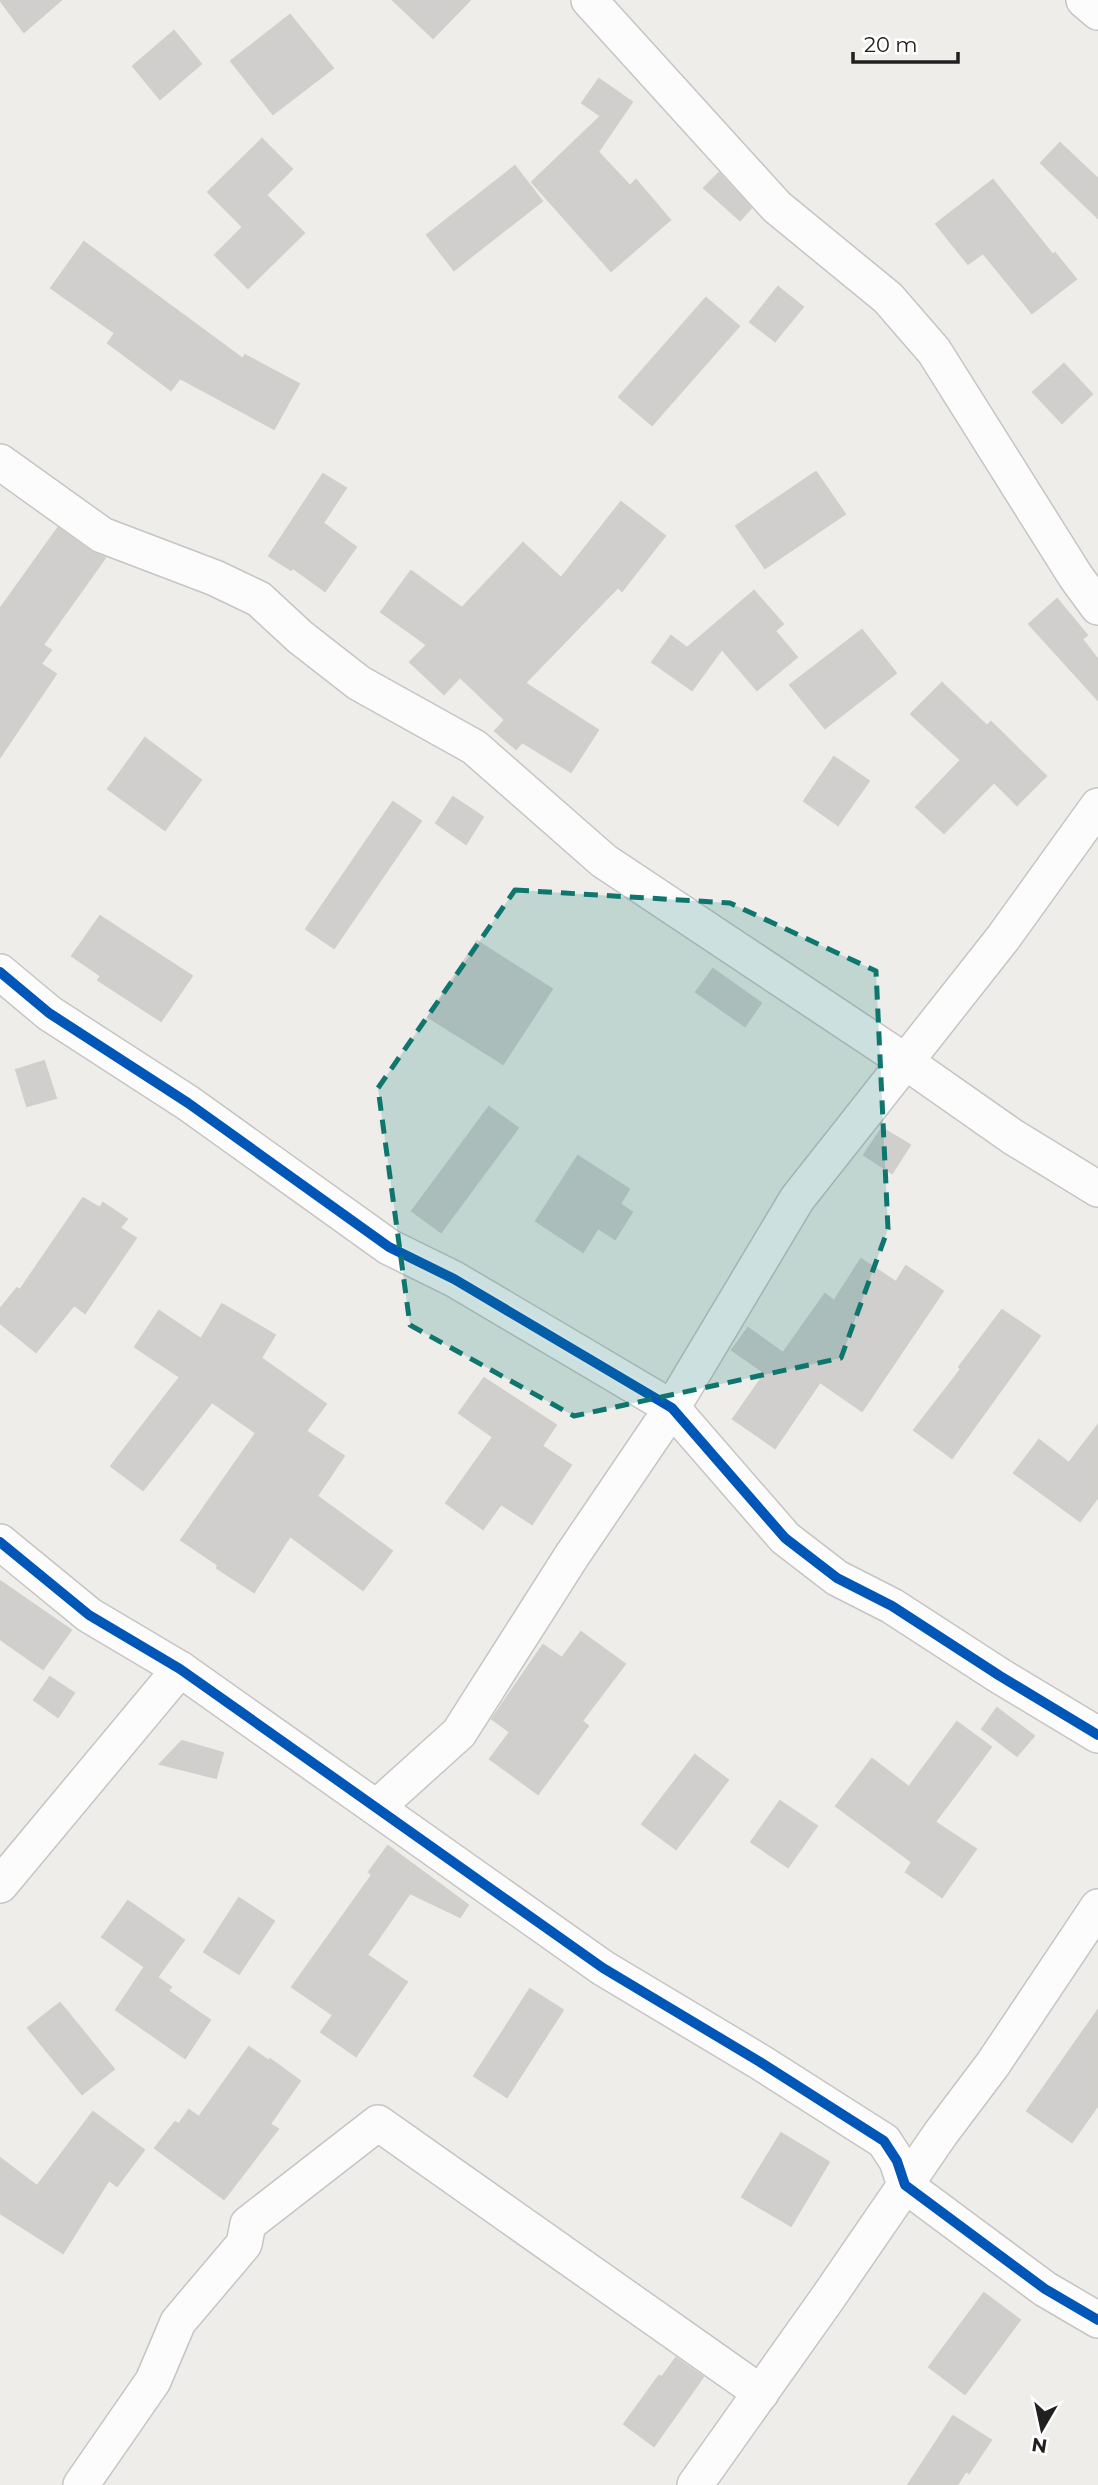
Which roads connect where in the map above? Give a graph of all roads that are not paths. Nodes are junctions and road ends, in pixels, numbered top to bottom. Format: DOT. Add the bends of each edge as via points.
graph roads {
  1 [pos="589,0"];
  2 [pos="1084,0"];
  3 [pos="1098,12"];
  4 [pos="0,462"];
  5 [pos="1098,607"];
  6 [pos="1098,806"];
  7 [pos="0,972"];
  8 [pos="905,1062"];
  9 [pos="1098,1189"];
  10 [pos="672,1408"];
  11 [pos="0,1542"];
  12 [pos="180,1669"];
  13 [pos="1098,1735"];
  14 [pos="377,1807"];
  15 [pos="0,1885"];
  16 [pos="1098,1907"];
  17 [pos="941,2133"];
  18 [pos="884,2141"];
  19 [pos="905,2185"];
  20 [pos="1098,2320"];
  21 [pos="761,2393"];
  22 [pos="81,2485"];
  23 [pos="695,2485"];
  1 -- 5 [label="street" via="778,207 888,298 934,351"];
  2 -- 3 [label="street"];
  4 -- 8 [label="street" via="102,535 259,598 359,683 474,747 604,861"];
  6 -- 8 [label="street" via="1003,939"];
  7 -- 10 [label="street" via="49,1013 188,1103 389,1247 453,1279"];
  8 -- 9 [label="street"];
  8 -- 10 [label="street" via="797,1199"];
  10 -- 13 [label="street" via="785,1538 837,1578 892,1606"];
  10 -- 14 [label="street" via="459,1733"];
  11 -- 12 [label="street" via="89,1615"];
  12 -- 14 [label="street"];
  12 -- 15 [label="street"];
  14 -- 18 [label="street" via="603,1968"];
  16 -- 17 [label="street"];
  17 -- 18 [label="street"];
  17 -- 19 [label="street"];
  18 -- 19 [label="street"];
  19 -- 20 [label="street" via="1045,2289"];
  19 -- 21 [label="street"];
  21 -- 22 [label="street" via="378,2123 248,2224 244,2244 178,2322 153,2381"];
  21 -- 23 [label="street"];
}
